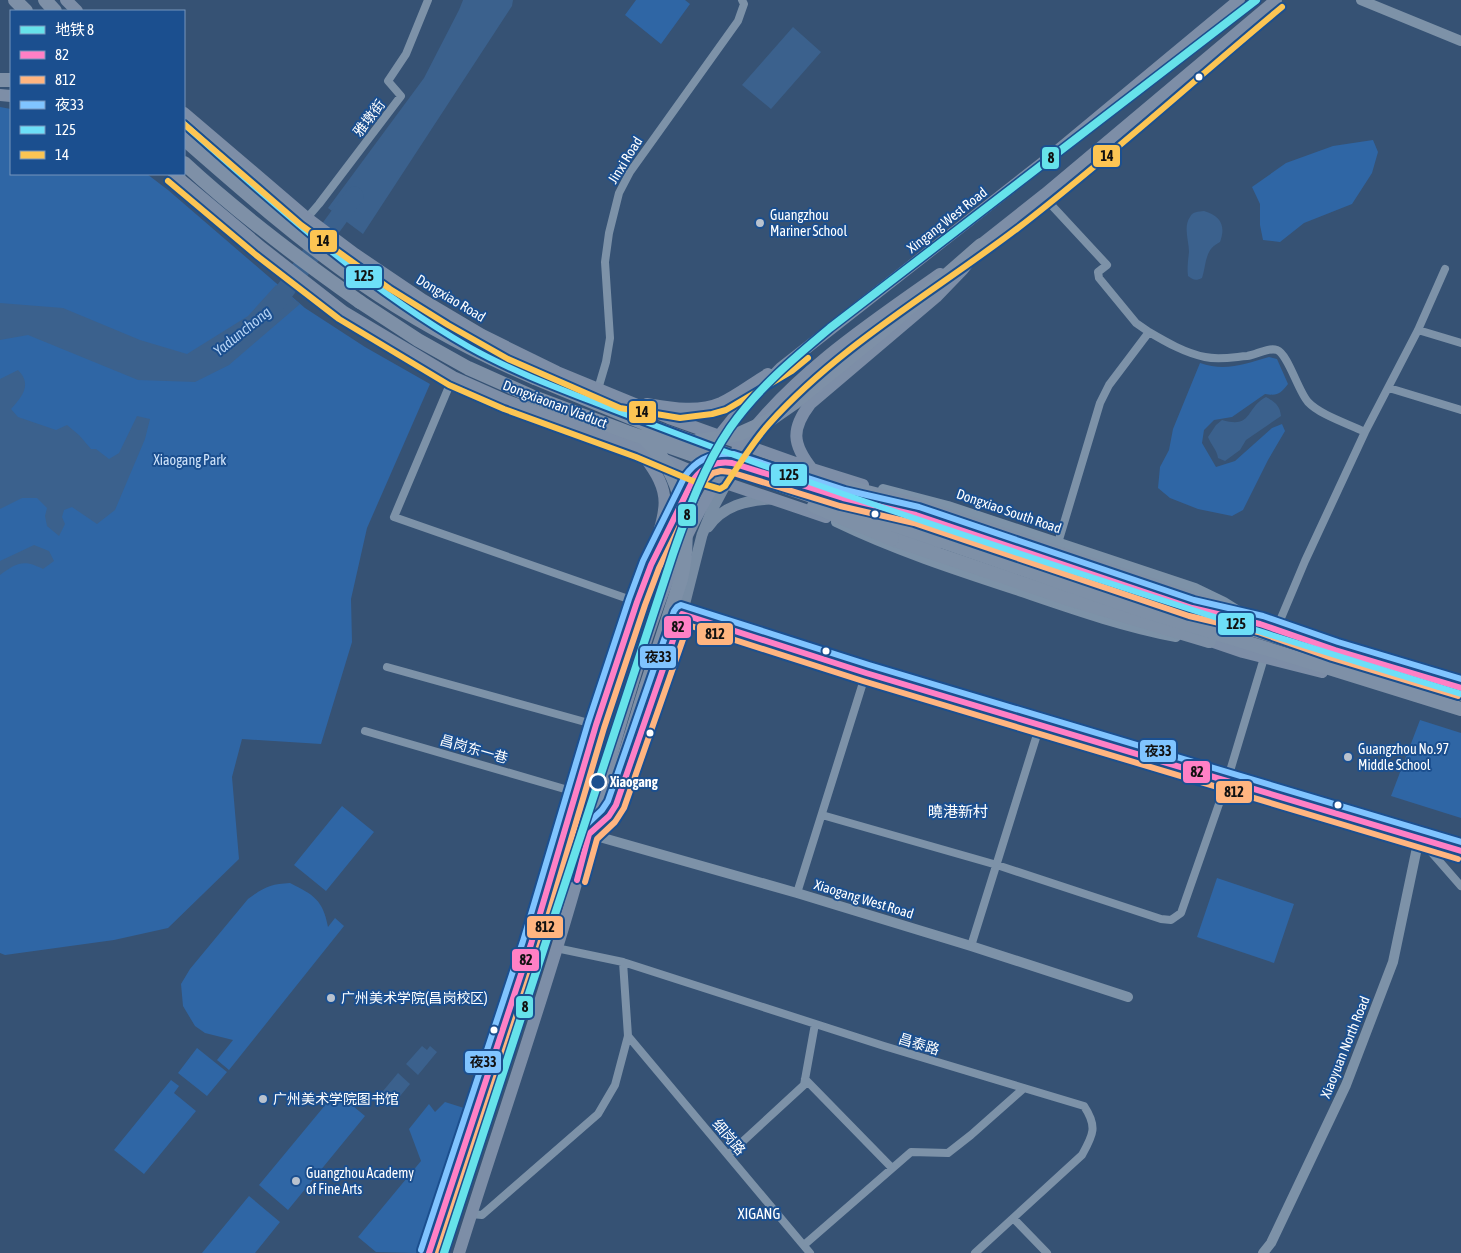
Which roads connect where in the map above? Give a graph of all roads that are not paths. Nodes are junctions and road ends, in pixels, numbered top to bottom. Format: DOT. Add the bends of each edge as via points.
graph roads {
  1 [pos="15,0"];
  2 [pos="45,0"];
  3 [pos="66,0"];
  4 [pos="428,0"];
  5 [pos="742,0"];
  6 [pos="1239,0"];
  7 [pos="1276,0"];
  8 [pos="1361,0"];
  9 [pos="25,10"];
  10 [pos="54,10"];
  11 [pos="76,10"];
  12 [pos="1461,41"];
  13 [pos="185,114"];
  14 [pos="185,125"];
  15 [pos="185,141"];
  16 [pos="185,166"];
  17 [pos="175,175"];
  18 [pos="1043,196"];
  19 [pos="310,220"];
  20 [pos="981,245"];
  21 [pos="1445,269"];
  22 [pos="1418,330"];
  23 [pos="1149,332"];
  24 [pos="1461,343"];
  25 [pos="480,353"];
  26 [pos="788,363"];
  27 [pos="453,377"];
  28 [pos="535,378"];
  29 [pos="1389,388"];
  30 [pos="598,389"];
  31 [pos="623,400"];
  32 [pos="749,401"];
  33 [pos="1461,410"];
  34 [pos="766,414"];
  35 [pos="627,432"];
  36 [pos="1365,432"];
  37 [pos="722,437"];
  38 [pos="608,438"];
  39 [pos="744,445"];
  40 [pos="639,449"];
  41 [pos="734,464"];
  42 [pos="812,468"];
  43 [pos="696,476"];
  44 [pos="722,481"];
  45 [pos="869,486"];
  46 [pos="772,499"];
  47 [pos="895,510"];
  48 [pos="916,515"];
  49 [pos="828,518"];
  50 [pos="889,532"];
  51 [pos="702,535"];
  52 [pos="1058,543"];
  53 [pos="651,565"];
  54 [pos="637,602"];
  55 [pos="657,606"];
  56 [pos="682,614"];
  57 [pos="1260,624"];
  58 [pos="1276,630"];
  59 [pos="1209,641"];
  60 [pos="1264,658"];
  61 [pos="387,666"];
  62 [pos="866,673"];
  63 [pos="1461,688"];
  64 [pos="1461,694"];
  65 [pos="1461,709"];
  66 [pos="1461,714"];
  67 [pos="596,725"];
  68 [pos="1040,725"];
  69 [pos="365,731"];
  70 [pos="1227,780"];
  71 [pos="575,792"];
  72 [pos="822,815"];
  73 [pos="590,834"];
  74 [pos="1419,838"];
  75 [pos="1461,851"];
  76 [pos="996,865"];
  77 [pos="1461,886"];
  78 [pos="797,893"];
  79 [pos="971,946"];
  80 [pos="556,948"];
  81 [pos="623,962"];
  82 [pos="1128,997"];
  83 [pos="815,1024"];
  84 [pos="628,1036"];
  85 [pos="805,1079"];
  86 [pos="1023,1089"];
  87 [pos="728,1155"];
  88 [pos="892,1168"];
  89 [pos="471,1214"];
  90 [pos="1014,1219"];
  91 [pos="804,1245"];
  92 [pos="429,1253"];
  93 [pos="459,1253"];
  94 [pos="810,1253"];
  95 [pos="975,1253"];
  96 [pos="1047,1253"];
  97 [pos="1263,1253"];
  1 -- 9 [label="highway"];
  2 -- 10 [label="highway"];
  3 -- 11 [label="main road"];
  4 -- 19 [label="street, 雅墩街" via="406,54 388,81 401,96"];
  5 -- 30 [label="street, Jinxi Road" via="744,4 738,21 630,172 619,193 605,262 610,338"];
  6 -- 26 [label="main road, Xingang West Road" via="1013,187"];
  7 -- 18 [label="main road"];
  8 -- 12 [label="street"];
  13 -- 19 [label="main road, Dongxiao Road"];
  14 -- 25 [label="highway" via="373,284 419,317"];
  15 -- 25 [label="highway, Dongxiaonan Viaduct" via="253,199 360,282 416,319"];
  16 -- 35 [label="highway, Dongxiaonan Viaduct, bridge" via="288,250 418,340 468,368 531,396"];
  17 -- 27 [label="main road" via="344,312"];
  18 -- 20 [label="main road"];
  18 -- 23 [label="street" via="1107,265 1098,272 1099,278 1136,323"];
  19 -- 30 [label="main road, Dongxiao Road" via="355,254 482,335"];
  20 -- 34 [label="main road" via="850,339"];
  20 -- 35 [label="highway, bridge" via="886,328 768,421 725,438 688,442"];
  20 -- 42 [label="main road" via="936,297 810,404 799,418 801,455"];
  21 -- 22 [label="street"];
  22 -- 24 [label="street"];
  22 -- 29 [label="street"];
  23 -- 36 [label="street" via="1205,357 1235,357 1278,350 1308,402"];
  23 -- 52 [label="street" via="1109,385 1100,403"];
  25 -- 28 [label="highway, Dongxiaonan Viaduct"];
  26 -- 31 [label="main road" via="721,403 710,406 681,409"];
  26 -- 32 [label="main road, Xingang West Road"];
  27 -- 38 [label="main road" via="507,401"];
  27 -- 54 [label="street" via="394,516"];
  28 -- 41 [label="highway, Dongxiaonan Viaduct, bridge"];
  28 -- 73 [label="highway, bridge" via="600,408 632,428 652,446 667,466 679,494 685,526 684,566 676,596 613,788"];
  29 -- 33 [label="street"];
  29 -- 36 [label="street"];
  30 -- 31 [label="main road, Dongxiao Road"];
  31 -- 37 [label="main road, Dongxiao Road"];
  31 -- 38 [label="street"];
  32 -- 34 [label="main road"];
  32 -- 37 [label="main road, Xingang West Road"];
  34 -- 39 [label="main road"];
  35 -- 41 [label="highway, Dongxiaonan Viaduct, bridge"];
  36 -- 58 [label="street"];
  37 -- 39 [label="main road, Dongxiao Road"];
  37 -- 41 [label="main road"];
  37 -- 43 [label="main road, Xingang West Road"];
  38 -- 40 [label="main road"];
  39 -- 41 [label="main road"];
  39 -- 42 [label="main road, Dongxiao South Road"];
  40 -- 43 [label="main road"];
  40 -- 53 [label="main road" via="660,480 664,495 665,508"];
  41 -- 43 [label="main road" via="707,466"];
  41 -- 44 [label="main road"];
  41 -- 47 [label="main road, Dongxiao South Road" via="843,498"];
  41 -- 57 [label="highway, bridge" via="913,504"];
  41 -- 59 [label="highway, bridge" via="836,516 892,539 1089,606"];
  41 -- 64 [label="highway, Dongxiaonan Viaduct, bridge"];
  41 -- 65 [label="highway, Dongxiaonan Viaduct, bridge" via="1132,607"];
  42 -- 45 [label="main road, Dongxiao South Road"];
  43 -- 44 [label="main road"];
  43 -- 53 [label="main road, Xingang West Road"];
  44 -- 46 [label="main road"];
  44 -- 51 [label="main road"];
  44 -- 55 [label="main road" via="673,565"];
  45 -- 48 [label="main road"];
  45 -- 52 [label="street, Dongxiao South Road" via="935,502"];
  46 -- 49 [label="main road"];
  46 -- 51 [label="main road" via="741,502 710,523"];
  47 -- 48 [label="main road, Dongxiao South Road"];
  47 -- 50 [label="street" via="890,517"];
  48 -- 57 [label="main road, Dongxiao South Road" via="1192,608"];
  49 -- 50 [label="main road"];
  49 -- 59 [label="street" via="890,547 1128,627"];
  50 -- 59 [label="main road" via="1135,611"];
  51 -- 55 [label="main road"];
  51 -- 56 [label="main road"];
  52 -- 57 [label="street, Dongxiao South Road" via="1195,588"];
  53 -- 54 [label="main road"];
  54 -- 67 [label="main road"];
  55 -- 56 [label="street"];
  55 -- 73 [label="main road" via="616,736"];
  56 -- 62 [label="street"];
  56 -- 73 [label="main road" via="616,805"];
  57 -- 58 [label="main road, Dongxiao South Road"];
  58 -- 63 [label="main road, Dongxiao South Road"];
  59 -- 60 [label="main road"];
  60 -- 66 [label="main road" via="1344,678"];
  60 -- 70 [label="street"];
  61 -- 67 [label="street"];
  62 -- 68 [label="street"];
  62 -- 72 [label="street"];
  67 -- 71 [label="main road"];
  68 -- 70 [label="street"];
  68 -- 76 [label="street"];
  69 -- 71 [label="street, 昌岗东一巷"];
  70 -- 74 [label="street"];
  70 -- 76 [label="street" via="1181,913 1171,920"];
  71 -- 92 [label="main road" via="531,944"];
  72 -- 76 [label="street"];
  72 -- 78 [label="street"];
  73 -- 78 [label="street, Xiaogang West Road"];
  73 -- 80 [label="main road"];
  74 -- 75 [label="street"];
  74 -- 77 [label="street"];
  74 -- 97 [label="street, Xiaoyuan North Road" via="1393,962 1346,1085 1271,1243"];
  76 -- 79 [label="street"];
  78 -- 79 [label="street, Xiaogang West Road"];
  79 -- 82 [label="street, Xiaogang West Road"];
  80 -- 81 [label="street, 昌泰路"];
  80 -- 89 [label="main road"];
  81 -- 83 [label="street, 昌泰路"];
  81 -- 84 [label="street"];
  83 -- 85 [label="street"];
  83 -- 86 [label="street, 昌泰路"];
  84 -- 87 [label="street, 细岗路"];
  84 -- 89 [label="street" via="615,1085 598,1114 482,1214"];
  85 -- 87 [label="street" via="804,1085"];
  85 -- 88 [label="street"];
  86 -- 88 [label="street" via="948,1153 910,1152"];
  86 -- 90 [label="street, 昌泰路" via="1084,1106 1092,1119 1092,1137 1082,1155"];
  87 -- 91 [label="street, 细岗路"];
  88 -- 91 [label="street"];
  89 -- 93 [label="main road"];
  90 -- 95 [label="street, 昌泰路"];
  90 -- 96 [label="street"];
  91 -- 94 [label="street, 细岗路"];
}
